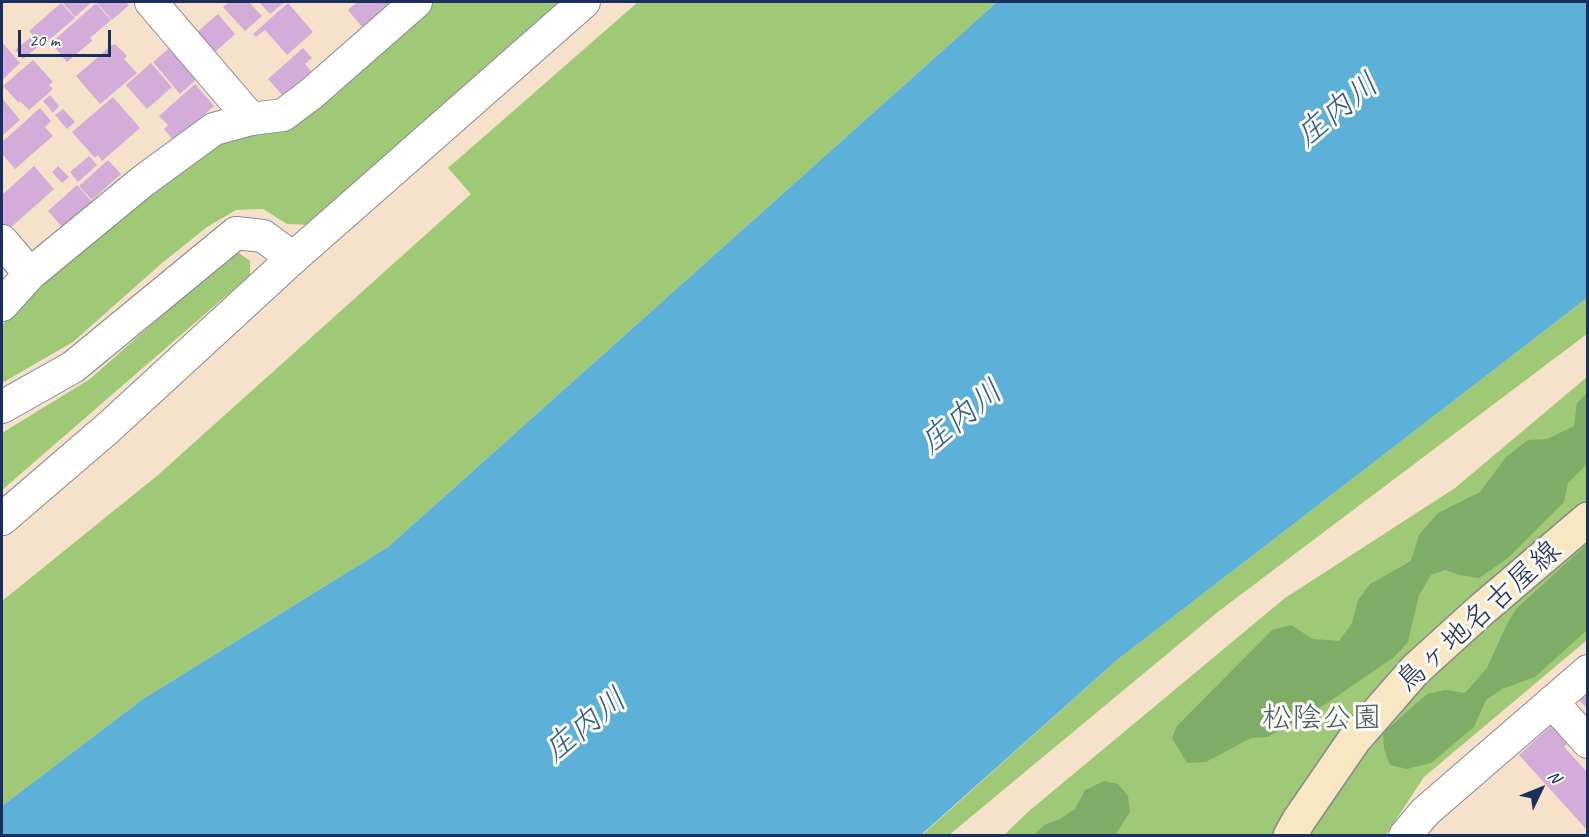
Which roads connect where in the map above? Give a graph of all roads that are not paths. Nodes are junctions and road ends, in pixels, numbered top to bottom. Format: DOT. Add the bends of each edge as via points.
graph roads {
  1 [pos="151,2"];
  2 [pos="416,2"];
  3 [pos="584,2"];
  4 [pos="251,119"];
  5 [pos="2,241"];
  6 [pos="293,258"];
  7 [pos="30,274"];
  8 [pos="2,305"];
  9 [pos="2,407"];
  10 [pos="2,519"];
  11 [pos="1587,519"];
  12 [pos="1587,671"];
  13 [pos="1552,702"];
  14 [pos="1587,741"];
  15 [pos="1290,836"];
  16 [pos="1405,836"];
  1 -- 4 [label="street"];
  2 -- 4 [label="street" via="283,115"];
  3 -- 6 [label="street"];
  4 -- 7 [label="street" via="214,129 143,181"];
  5 -- 7 [label="street"];
  6 -- 9 [label="street" via="263,236 236,232 73,367"];
  6 -- 10 [label="street" via="108,428"];
  7 -- 8 [label="street"];
  11 -- 15 [label="main road, 鳥ヶ地名古屋線" via="1415,670 1354,740"];
  12 -- 13 [label="street"];
  13 -- 14 [label="street"];
  13 -- 16 [label="street" via="1425,812"];
}
